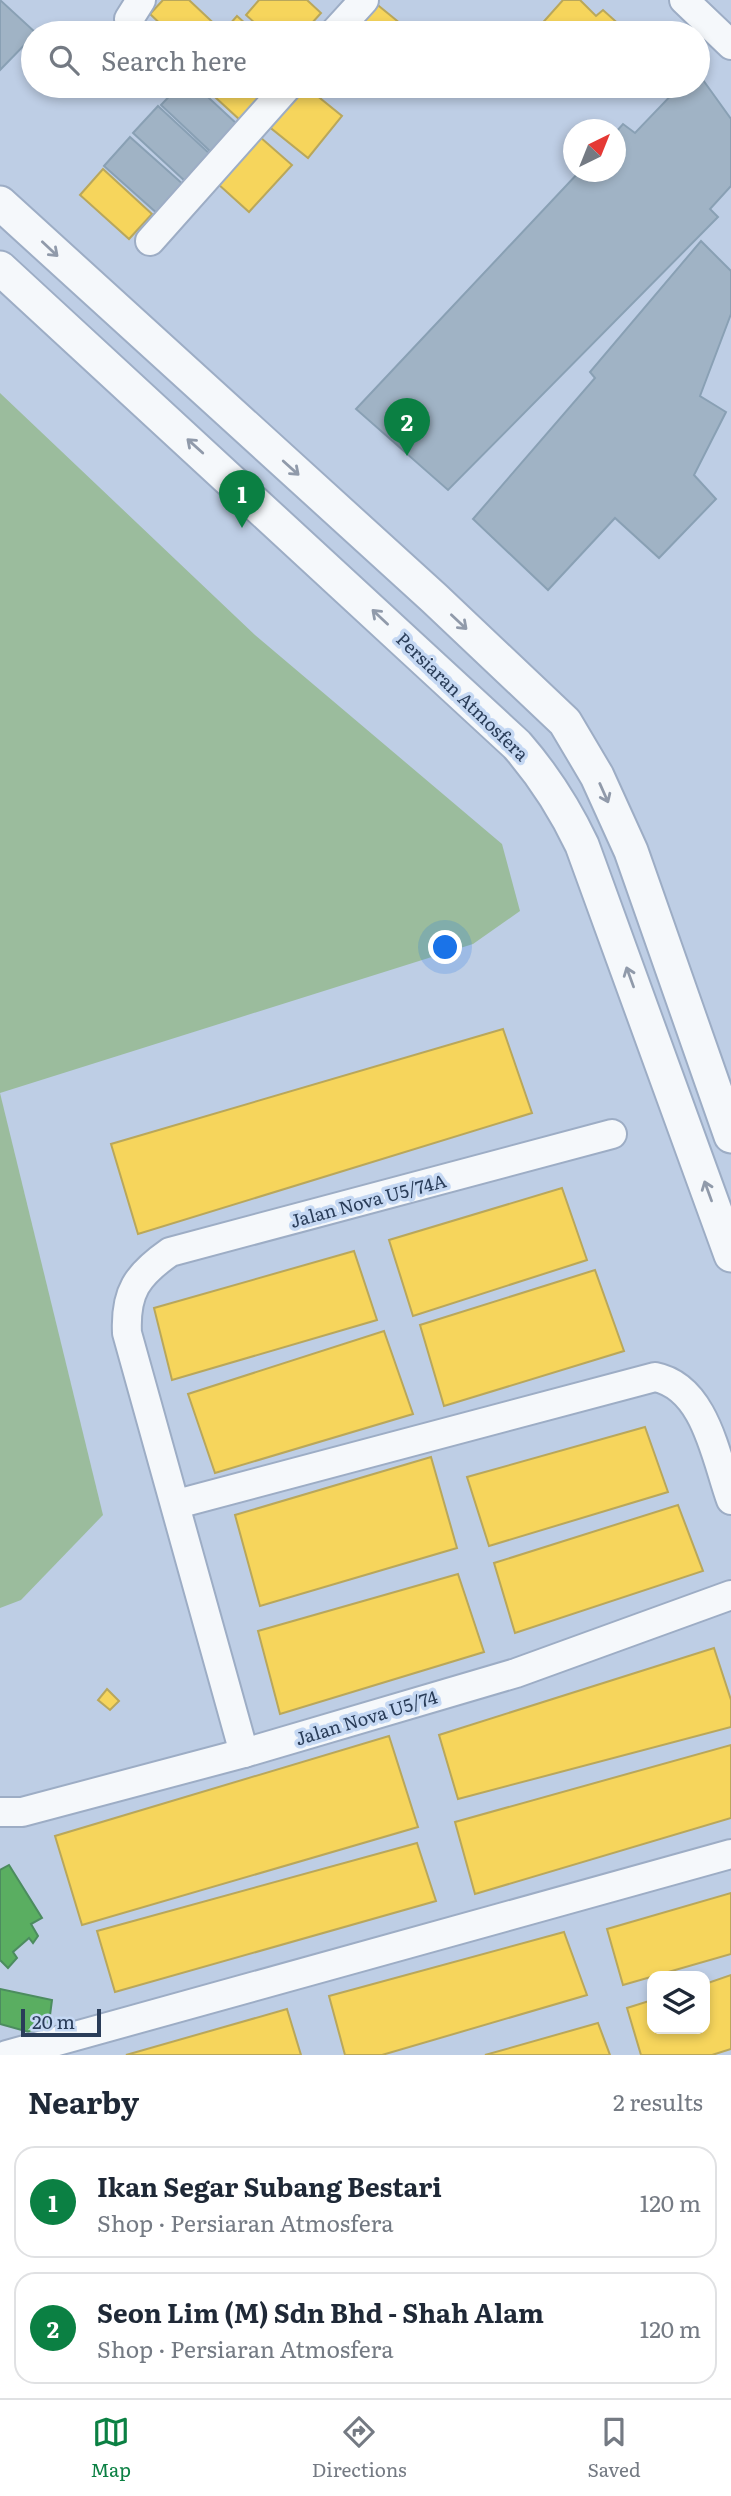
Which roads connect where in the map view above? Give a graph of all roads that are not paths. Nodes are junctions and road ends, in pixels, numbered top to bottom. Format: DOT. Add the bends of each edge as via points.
graph roads {
  1 [pos="364,0"];
  2 [pos="684,0"];
  3 [pos="345,21"];
  4 [pos="706,21"];
  5 [pos="710,25"];
  6 [pos="731,45"];
  7 [pos="277,98"];
  8 [pos="0,203"];
  9 [pos="150,241"];
  10 [pos="0,268"];
  11 [pos="612,1134"];
  12 [pos="731,1136"];
  13 [pos="731,1255"];
  14 [pos="731,1500"];
  15 [pos="177,1504"];
  16 [pos="729,1597"];
  17 [pos="244,1754"];
  18 [pos="0,1812"];
  19 [pos="731,1854"];
  20 [pos="7,2055"];
  1 -- 3 [label="street"];
  2 -- 4 [label="street"];
  5 -- 6 [label="street"];
  7 -- 9 [label="street"];
  8 -- 12 [label="street, one-way" via="565,722 597,776 631,851"];
  13 -- 10 [label="street, Persiaran Atmosfera, one-way" via="582,845 544,776 517,745"];
  11 -- 15 [label="street, Jalan Nova U5/74A" via="170,1252 151,1266 126,1306 127,1333"];
  14 -- 15 [label="street" via="698,1410 679,1386 655,1377"];
  15 -- 17 [label="street"];
  16 -- 17 [label="street, Jalan Nova U5/74" via="516,1673"];
  17 -- 18 [label="street, Jalan Nova U5/74" via="22,1812"];
  19 -- 20 [label="street"];
}
